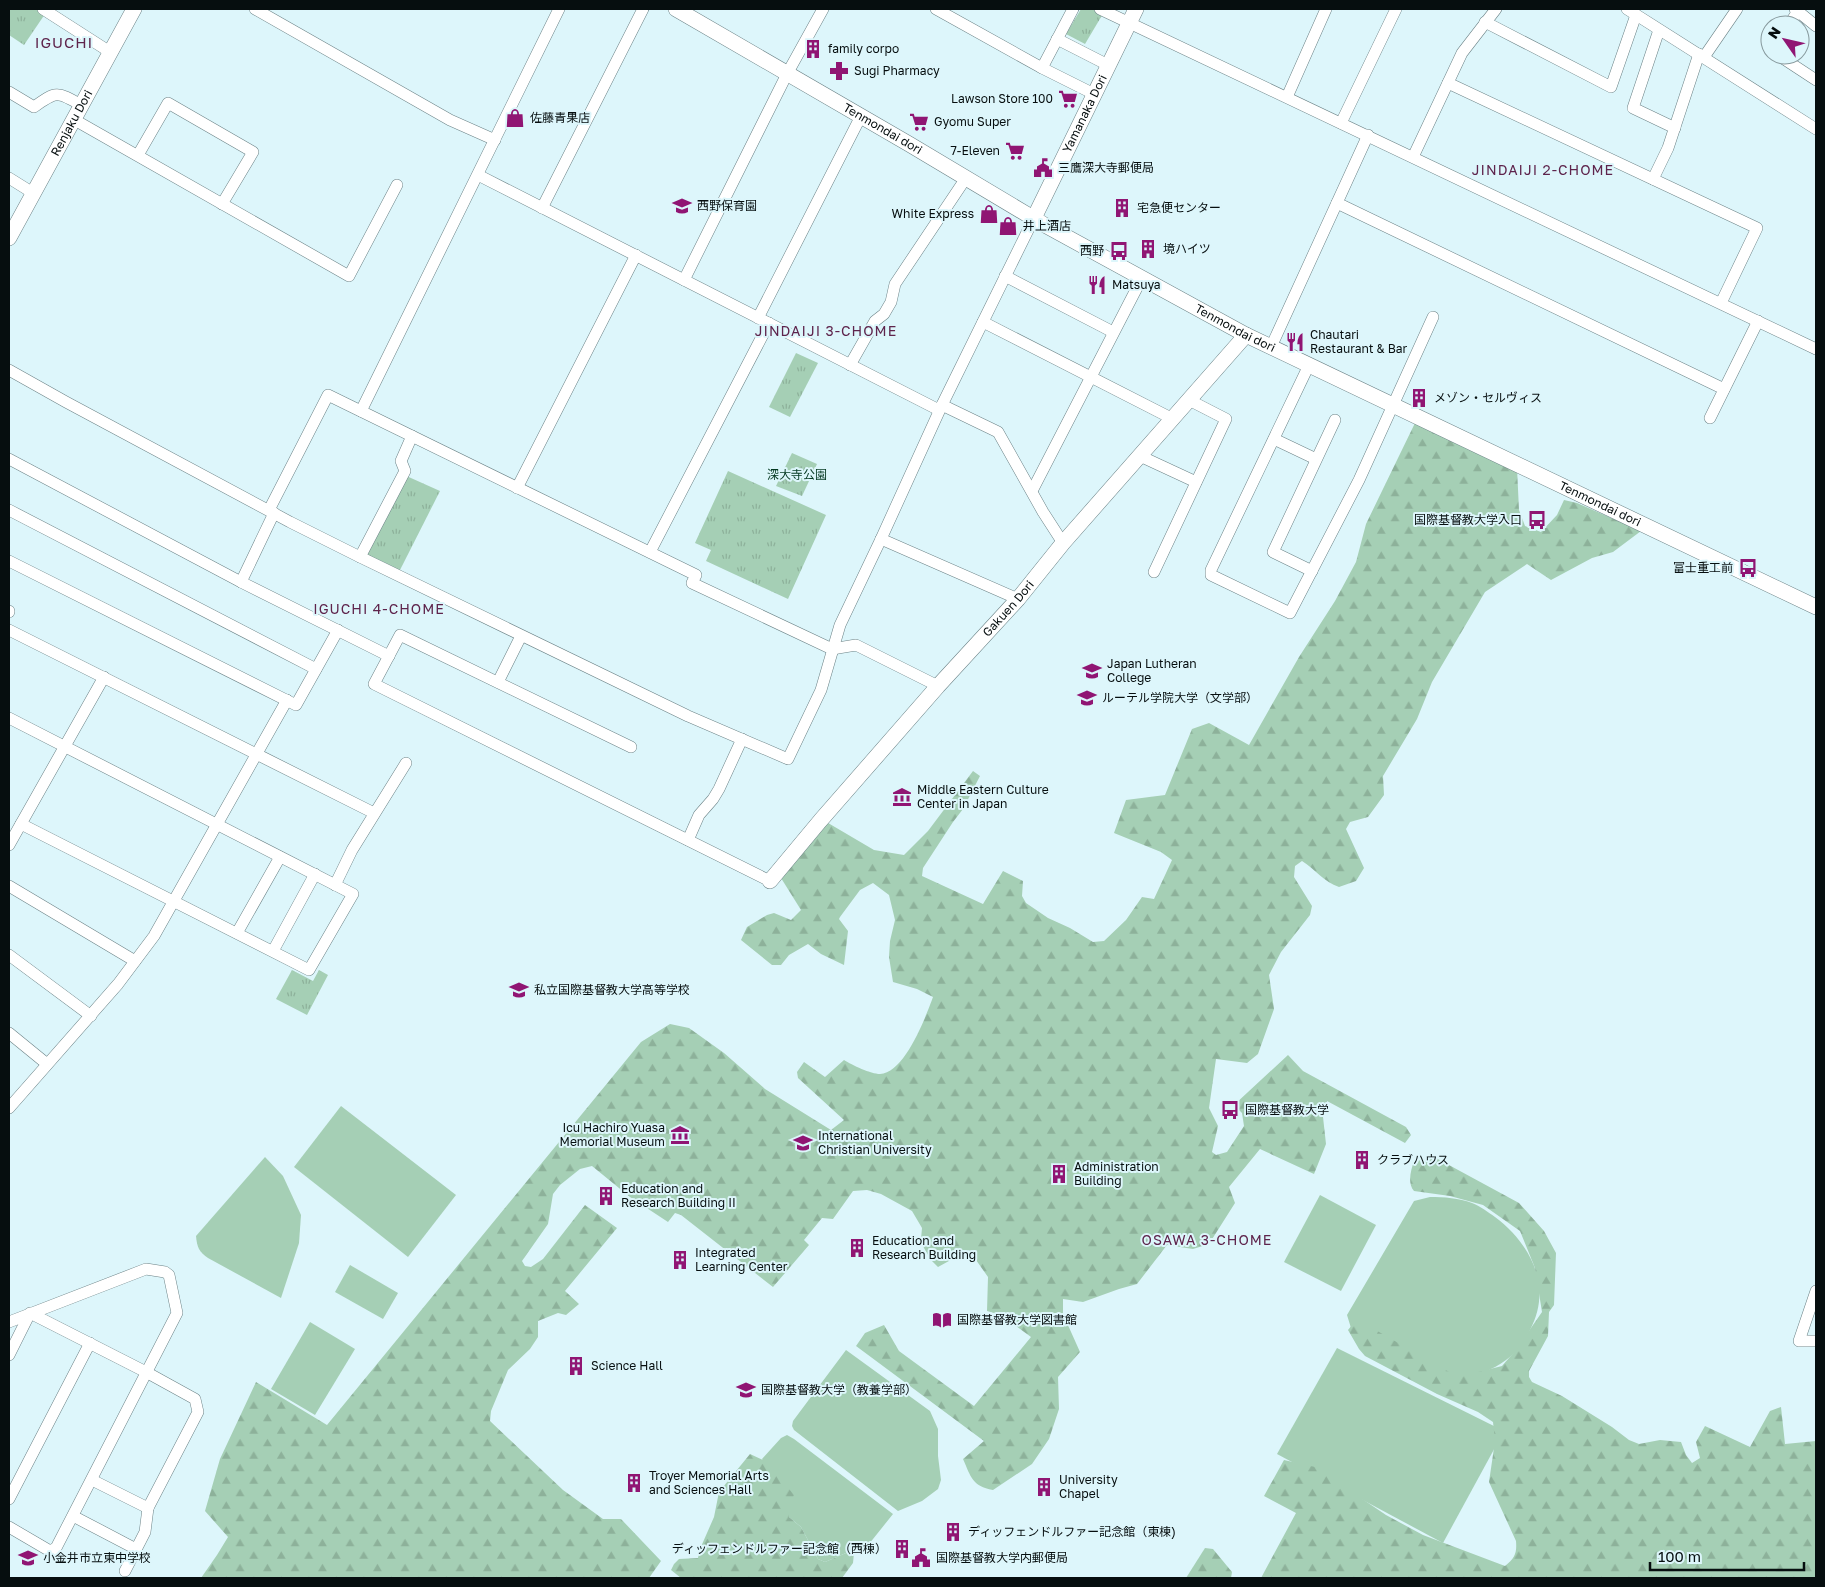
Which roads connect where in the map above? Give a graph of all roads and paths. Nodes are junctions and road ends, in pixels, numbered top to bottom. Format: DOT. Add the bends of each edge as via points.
graph roads {
  1 [pos="43,9"];
  2 [pos="134,9"];
  3 [pos="255,9"];
  4 [pos="559,9"];
  5 [pos="643,9"];
  6 [pos="676,9"];
  7 [pos="823,9"];
  8 [pos="936,9"];
  9 [pos="1072,9"];
  10 [pos="1100,9"];
  11 [pos="1326,9"];
  12 [pos="1396,9"];
  13 [pos="1496,9"];
  14 [pos="1722,9"];
  15 [pos="1797,10"];
  16 [pos="1632,12"];
  17 [pos="1734,13"];
  18 [pos="1132,15"];
  19 [pos="1486,22"];
  20 [pos="1816,26"];
  21 [pos="1659,30"];
  22 [pos="1057,39"];
  23 [pos="110,52"];
  24 [pos="1702,56"];
  25 [pos="1108,65"];
  26 [pos="1793,65"];
  27 [pos="1042,68"];
  28 [pos="787,74"];
  29 [pos="1816,80"];
  30 [pos="1448,83"];
  31 [pos="9,92"];
  32 [pos="1094,94"];
  33 [pos="1287,97"];
  34 [pos="81,105"];
  35 [pos="861,116"];
  36 [pos="73,119"];
  37 [pos="1341,123"];
  38 [pos="1675,128"];
  39 [pos="1816,129"];
  40 [pos="1368,136"];
  41 [pos="495,140"];
  42 [pos="138,155"];
  43 [pos="1413,157"];
  44 [pos="478,175"];
  45 [pos="9,178"];
  46 [pos="966,178"];
  47 [pos="1653,179"];
  48 [pos="397,185"];
  49 [pos="33,193"];
  50 [pos="1338,203"];
  51 [pos="222,204"];
  52 [pos="542,208"];
  53 [pos="1034,218"];
  54 [pos="9,238"];
  55 [pos="636,255"];
  56 [pos="1005,276"];
  57 [pos="1142,278"];
  58 [pos="684,280"];
  59 [pos="1721,303"];
  60 [pos="1433,317"];
  61 [pos="758,318"];
  62 [pos="1758,321"];
  63 [pos="983,322"];
  64 [pos="769,323"];
  65 [pos="1114,332"];
  66 [pos="1246,335"];
  67 [pos="1271,347"];
  68 [pos="1816,349"];
  69 [pos="850,365"];
  70 [pos="1309,366"];
  71 [pos="9,370"];
  72 [pos="1091,377"];
  73 [pos="1724,389"];
  74 [pos="1189,400"];
  75 [pos="1393,406"];
  76 [pos="941,408"];
  77 [pos="361,411"];
  78 [pos="1710,418"];
  79 [pos="1172,419"];
  80 [pos="1335,420"];
  81 [pos="412,436"];
  82 [pos="1274,439"];
  83 [pos="1140,456"];
  84 [pos="9,458"];
  85 [pos="1316,459"];
  86 [pos="1196,482"];
  87 [pos="517,488"];
  88 [pos="1032,491"];
  89 [pos="9,510"];
  90 [pos="272,512"];
  91 [pos="881,539"];
  92 [pos="1063,543"];
  93 [pos="650,552"];
  94 [pos="360,557"];
  95 [pos="9,561"];
  96 [pos="1312,570"];
  97 [pos="1154,572"];
  98 [pos="241,582"];
  99 [pos="1018,599"];
  100 [pos="1816,607"];
  101 [pos="9,630"];
  102 [pos="338,630"];
  103 [pos="521,636"];
  104 [pos="832,649"];
  105 [pos="389,656"];
  106 [pos="316,669"];
  107 [pos="104,677"];
  108 [pos="498,682"];
  109 [pos="938,686"];
  110 [pos="287,700"];
  111 [pos="9,718"];
  112 [pos="742,739"];
  113 [pos="65,747"];
  114 [pos="632,747"];
  115 [pos="256,754"];
  116 [pos="406,763"];
  117 [pos="374,813"];
  118 [pos="21,824"];
  119 [pos="216,824"];
  120 [pos="688,840"];
  121 [pos="9,845"];
  122 [pos="280,857"];
  123 [pos="315,874"];
  124 [pos="770,881"];
  125 [pos="335,884"];
  126 [pos="9,886"];
  127 [pos="174,900"];
  128 [pos="237,933"];
  129 [pos="273,951"];
  130 [pos="9,955"];
  131 [pos="135,961"];
  132 [pos="91,1016"];
  133 [pos="9,1033"];
  134 [pos="47,1064"];
  135 [pos="9,1108"];
  136 [pos="1816,1291"];
  137 [pos="30,1313"];
  138 [pos="9,1322"];
  139 [pos="1816,1341"];
  140 [pos="90,1343"];
  141 [pos="9,1355"];
  142 [pos="146,1372"];
  143 [pos="92,1480"];
  144 [pos="9,1499"];
  145 [pos="148,1508"];
  146 [pos="73,1516"];
  147 [pos="9,1527"];
  148 [pos="136,1549"];
  149 [pos="124,1571"];
  1 -- 23 [label="street"];
  2 -- 23 [label="main road, Renjaku Dori"];
  3 -- 41 [label="street" via="450,120"];
  4 -- 41 [label="street"];
  5 -- 52 [label="street"];
  6 -- 28 [label="main road, Tenmondai dori"];
  7 -- 28 [label="street"];
  8 -- 27 [label="street"];
  9 -- 22 [label="street"];
  10 -- 18 [label="street"];
  11 -- 33 [label="street"];
  12 -- 37 [label="street"];
  13 -- 19 [label="street"];
  14 -- 17 [label="street"];
  15 -- 20 [label="street"];
  16 -- 19 [label="street" via="1612,87"];
  16 -- 21 [label="street"];
  17 -- 24 [label="street"];
  18 -- 25 [label="main road, Yamanaka Dori"];
  18 -- 33 [label="street"];
  19 -- 30 [label="street" via="1462,54"];
  21 -- 24 [label="street"];
  21 -- 38 [label="street" via="1633,108"];
  22 -- 25 [label="street"];
  22 -- 27 [label="street"];
  23 -- 34 [label="main road, Renjaku Dori"];
  24 -- 38 [label="street"];
  24 -- 39 [label="street"];
  25 -- 32 [label="main road, Yamanaka Dori"];
  26 -- 29 [label="street"];
  27 -- 32 [label="street"];
  28 -- 35 [label="main road, Tenmondai dori"];
  28 -- 58 [label="street"];
  30 -- 43 [label="street"];
  30 -- 47 [label="street"];
  31 -- 34 [label="street" via="34,108 51,94 63,94"];
  32 -- 53 [label="main road, Yamanaka Dori"];
  33 -- 37 [label="street"];
  34 -- 36 [label="main road, Renjaku Dori"];
  35 -- 46 [label="main road, Tenmondai dori"];
  35 -- 61 [label="street"];
  36 -- 42 [label="street"];
  36 -- 49 [label="main road, Renjaku Dori"];
  37 -- 40 [label="street"];
  38 -- 47 [label="street"];
  40 -- 43 [label="street"];
  40 -- 50 [label="street"];
  41 -- 44 [label="street"];
  42 -- 51 [label="street"];
  42 -- 51 [label="street" via="168,104 253,152"];
  43 -- 59 [label="street"];
  44 -- 52 [label="street"];
  44 -- 77 [label="street"];
  45 -- 49 [label="street"];
  46 -- 53 [label="main road, Tenmondai dori"];
  46 -- 69 [label="street" via="896,284 891,302 875,321"];
  47 -- 59 [label="street" via="1757,228"];
  48 -- 51 [label="street" via="349,276"];
  49 -- 54 [label="main road, Renjaku Dori"];
  50 -- 67 [label="street"];
  50 -- 73 [label="street"];
  52 -- 55 [label="street"];
  53 -- 56 [label="street"];
  53 -- 57 [label="main road, Tenmondai dori"];
  55 -- 58 [label="street"];
  55 -- 87 [label="street"];
  56 -- 63 [label="street"];
  56 -- 65 [label="street"];
  57 -- 65 [label="street"];
  57 -- 66 [label="main road, Tenmondai dori"];
  58 -- 61 [label="street"];
  59 -- 62 [label="street"];
  60 -- 75 [label="street"];
  61 -- 64 [label="street"];
  62 -- 68 [label="street"];
  62 -- 73 [label="street"];
  63 -- 72 [label="street"];
  63 -- 76 [label="street"];
  64 -- 69 [label="street"];
  64 -- 93 [label="street"];
  65 -- 72 [label="street"];
  66 -- 67 [label="main road, Tenmondai dori"];
  66 -- 74 [label="main road, Gakuen Dori"];
  67 -- 70 [label="main road, Tenmondai dori"];
  69 -- 76 [label="street"];
  70 -- 75 [label="main road, Tenmondai dori"];
  70 -- 82 [label="street"];
  71 -- 90 [label="street"];
  72 -- 79 [label="street"];
  72 -- 88 [label="street"];
  73 -- 78 [label="street"];
  74 -- 79 [label="main road, Gakuen Dori"];
  74 -- 86 [label="street" via="1226,419"];
  75 -- 96 [label="street"];
  75 -- 100 [label="main road, Tenmondai dori"];
  76 -- 88 [label="street" via="998,432"];
  76 -- 91 [label="street"];
  77 -- 81 [label="street"];
  77 -- 90 [label="street" via="328,395"];
  79 -- 83 [label="main road, Gakuen Dori"];
  80 -- 85 [label="street"];
  81 -- 87 [label="street"];
  81 -- 94 [label="street" via="401,461 404,471"];
  82 -- 85 [label="street"];
  82 -- 96 [label="street" via="1211,575 1290,613"];
  83 -- 86 [label="street"];
  83 -- 92 [label="main road, Gakuen Dori"];
  84 -- 98 [label="street"];
  85 -- 96 [label="street" via="1273,552"];
  86 -- 97 [label="street"];
  87 -- 93 [label="street"];
  88 -- 92 [label="street"];
  89 -- 106 [label="street"];
  90 -- 94 [label="street"];
  90 -- 98 [label="street"];
  91 -- 99 [label="street"];
  91 -- 104 [label="street"];
  92 -- 99 [label="main road, Gakuen Dori"];
  93 -- 104 [label="street" via="696,575 692,583"];
  94 -- 103 [label="street"];
  95 -- 110 [label="street"];
  98 -- 102 [label="street"];
  99 -- 109 [label="main road, Gakuen Dori"];
  101 -- 107 [label="street"];
  102 -- 105 [label="street"];
  102 -- 106 [label="street"];
  103 -- 108 [label="street"];
  103 -- 112 [label="street"];
  104 -- 109 [label="street" via="856,645"];
  104 -- 112 [label="street" via="820,690 788,759"];
  105 -- 108 [label="street" via="400,635"];
  105 -- 120 [label="street" via="374,684"];
  106 -- 110 [label="street" via="296,705"];
  107 -- 113 [label="street"];
  107 -- 115 [label="street"];
  108 -- 114 [label="street"];
  109 -- 124 [label="main road, Gakuen Dori"];
  110 -- 115 [label="street"];
  111 -- 113 [label="street"];
  112 -- 120 [label="street" via="719,789 699,816"];
  113 -- 118 [label="street"];
  113 -- 119 [label="street"];
  115 -- 117 [label="street"];
  115 -- 119 [label="street"];
  116 -- 117 [label="street"];
  117 -- 125 [label="street"];
  118 -- 121 [label="street"];
  118 -- 127 [label="street"];
  119 -- 122 [label="street"];
  119 -- 127 [label="street"];
  120 -- 124 [label="street"];
  122 -- 123 [label="street"];
  122 -- 128 [label="street"];
  123 -- 125 [label="street"];
  123 -- 129 [label="street"];
  125 -- 129 [label="street" via="353,894 309,970"];
  126 -- 131 [label="street"];
  127 -- 128 [label="street"];
  127 -- 131 [label="street" via="154,936"];
  128 -- 129 [label="street"];
  130 -- 132 [label="street"];
  131 -- 132 [label="street"];
  132 -- 134 [label="street"];
  133 -- 134 [label="street"];
  134 -- 135 [label="street"];
  136 -- 139 [label="street" via="1799,1341"];
  137 -- 138 [label="street"];
  137 -- 140 [label="street"];
  137 -- 141 [label="street"];
  137 -- 142 [label="street" via="146,1269 165,1272 169,1275 177,1313"];
  140 -- 142 [label="street"];
  140 -- 144 [label="street"];
  142 -- 143 [label="street"];
  142 -- 145 [label="street" via="195,1399 198,1412"];
  143 -- 145 [label="street"];
  143 -- 146 [label="street"];
  145 -- 148 [label="street" via="145,1532"];
  146 -- 147 [label="street" via="56,1548 50,1551"];
  146 -- 148 [label="street"];
  148 -- 149 [label="street"];
}
